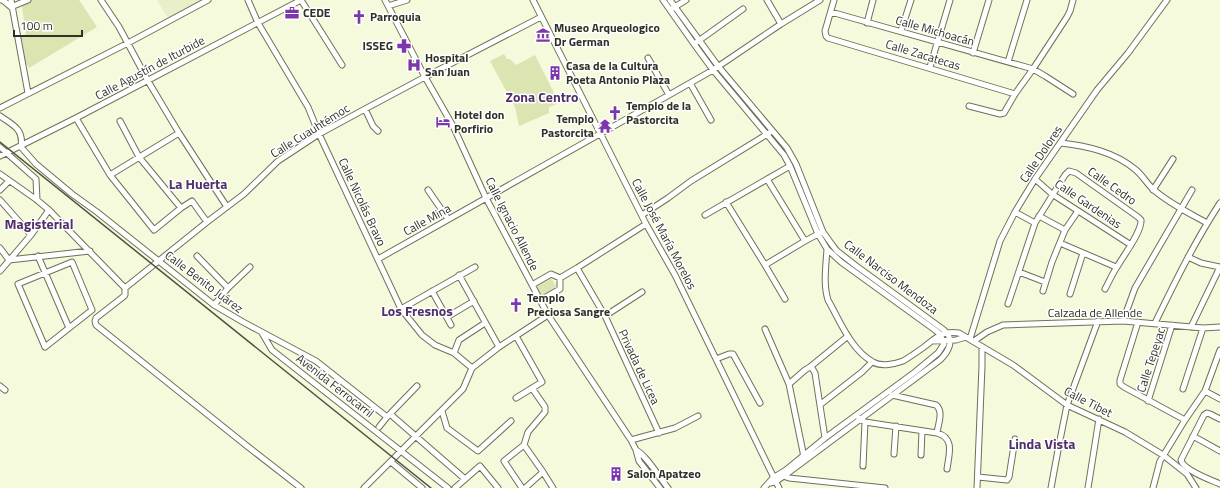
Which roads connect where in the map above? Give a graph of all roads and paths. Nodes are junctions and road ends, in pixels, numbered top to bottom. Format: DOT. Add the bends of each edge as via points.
graph roads {
  1 [pos="0,0"];
  2 [pos="11,0"];
  3 [pos="17,0"];
  4 [pos="101,0"];
  5 [pos="208,0"];
  6 [pos="248,0"];
  7 [pos="301,0"];
  8 [pos="385,0"];
  9 [pos="407,0"];
  10 [pos="533,0"];
  11 [pos="663,0"];
  12 [pos="670,0"];
  13 [pos="686,0"];
  14 [pos="767,0"];
  15 [pos="820,0"];
  16 [pos="834,0"];
  17 [pos="873,0"];
  18 [pos="910,0"];
  19 [pos="950,0"];
  20 [pos="989,0"];
  21 [pos="1027,0"];
  22 [pos="1073,0"];
  23 [pos="1167,0"];
  24 [pos="26,1"];
  25 [pos="388,6"];
  26 [pos="12,7"];
  27 [pos="675,7"];
  28 [pos="744,9"];
  29 [pos="669,10"];
  30 [pos="831,12"];
  31 [pos="541,17"];
  32 [pos="258,23"];
  33 [pos="867,23"];
  34 [pos="781,24"];
  35 [pos="901,31"];
  36 [pos="699,40"];
  37 [pos="937,42"];
  38 [pos="128,43"];
  39 [pos="694,44"];
  40 [pos="973,52"];
  41 [pos="648,58"];
  42 [pos="1008,62"];
  43 [pos="342,65"];
  44 [pos="718,66"];
  45 [pos="930,67"];
  46 [pos="713,70"];
  47 [pos="1033,70"];
  48 [pos="425,77"];
  49 [pos="148,81"];
  50 [pos="690,83"];
  51 [pos="28,93"];
  52 [pos="1015,94"];
  53 [pos="1073,94"];
  54 [pos="670,95"];
  55 [pos="969,106"];
  56 [pos="0,108"];
  57 [pos="365,109"];
  58 [pos="0,116"];
  59 [pos="76,118"];
  60 [pos="711,120"];
  61 [pos="120,121"];
  62 [pos="773,130"];
  63 [pos="378,131"];
  64 [pos="179,133"];
  65 [pos="318,134"];
  66 [pos="601,134"];
  67 [pos="768,134"];
  68 [pos="1061,143"];
  69 [pos="21,146"];
  70 [pos="0,147"];
  71 [pos="7,152"];
  72 [pos="0,156"];
  73 [pos="139,157"];
  74 [pos="1173,159"];
  75 [pos="790,166"];
  76 [pos="0,174"];
  77 [pos="110,175"];
  78 [pos="768,179"];
  79 [pos="1035,179"];
  80 [pos="9,181"];
  81 [pos="0,190"];
  82 [pos="428,190"];
  83 [pos="1153,190"];
  84 [pos="1192,190"];
  85 [pos="1052,194"];
  86 [pos="486,198"];
  87 [pos="0,200"];
  88 [pos="37,200"];
  89 [pos="726,202"];
  90 [pos="1220,203"];
  91 [pos="228,207"];
  92 [pos="180,208"];
  93 [pos="1181,209"];
  94 [pos="49,210"];
  95 [pos="1078,211"];
  96 [pos="1015,212"];
  97 [pos="642,215"];
  98 [pos="705,215"];
  99 [pos="1038,216"];
  100 [pos="448,219"];
  101 [pos="207,222"];
  102 [pos="1035,223"];
  103 [pos="1207,223"];
  104 [pos="646,224"];
  105 [pos="1064,230"];
  106 [pos="820,233"];
  107 [pos="31,235"];
  108 [pos="804,241"];
  109 [pos="1060,243"];
  110 [pos="1131,244"];
  111 [pos="0,248"];
  112 [pos="827,249"];
  113 [pos="90,251"];
  114 [pos="1083,253"];
  115 [pos="38,256"];
  116 [pos="197,256"];
  117 [pos="1188,257"];
  118 [pos="378,259"];
  119 [pos="8,260"];
  120 [pos="160,261"];
  121 [pos="765,265"];
  122 [pos="475,266"];
  123 [pos="250,267"];
  124 [pos="1116,267"];
  125 [pos="1220,267"];
  126 [pos="577,268"];
  127 [pos="0,271"];
  128 [pos="45,272"];
  129 [pos="1019,272"];
  130 [pos="459,275"];
  131 [pos="560,278"];
  132 [pos="1045,282"];
  133 [pos="532,285"];
  134 [pos="126,288"];
  135 [pos="228,288"];
  136 [pos="1105,289"];
  137 [pos="432,291"];
  138 [pos="1043,291"];
  139 [pos="642,292"];
  140 [pos="1070,294"];
  141 [pos="785,299"];
  142 [pos="541,300"];
  143 [pos="474,301"];
  144 [pos="1008,304"];
  145 [pos="214,305"];
  146 [pos="401,309"];
  147 [pos="548,315"];
  148 [pos="605,316"];
  149 [pos="447,317"];
  150 [pos="1098,321"];
  151 [pos="1123,321"];
  152 [pos="1138,322"];
  153 [pos="485,323"];
  154 [pos="1156,323"];
  155 [pos="451,325"];
  156 [pos="1172,325"];
  157 [pos="1191,327"];
  158 [pos="1220,327"];
  159 [pos="69,328"];
  160 [pos="1203,328"];
  161 [pos="765,329"];
  162 [pos="262,332"];
  163 [pos="948,333"];
  164 [pos="940,334"];
  165 [pos="516,336"];
  166 [pos="848,336"];
  167 [pos="970,339"];
  168 [pos="950,340"];
  169 [pos="932,341"];
  170 [pos="944,341"];
  171 [pos="499,347"];
  172 [pos="982,347"];
  173 [pos="1220,350"];
  174 [pos="454,353"];
  175 [pos="716,359"];
  176 [pos="872,362"];
  177 [pos="810,367"];
  178 [pos="472,368"];
  179 [pos="917,374"];
  180 [pos="788,384"];
  181 [pos="0,386"];
  182 [pos="417,386"];
  183 [pos="532,388"];
  184 [pos="1183,389"];
  185 [pos="5,390"];
  186 [pos="1205,391"];
  187 [pos="892,395"];
  188 [pos="516,398"];
  189 [pos="1220,399"];
  190 [pos="1148,401"];
  191 [pos="760,403"];
  192 [pos="821,404"];
  193 [pos="1067,405"];
  194 [pos="442,411"];
  195 [pos="388,416"];
  196 [pos="698,416"];
  197 [pos="860,419"];
  198 [pos="1099,419"];
  199 [pos="1220,419"];
  200 [pos="1185,420"];
  201 [pos="511,421"];
  202 [pos="896,426"];
  203 [pos="379,427"];
  204 [pos="922,431"];
  205 [pos="659,432"];
  206 [pos="937,433"];
  207 [pos="1193,436"];
  208 [pos="416,437"];
  209 [pos="826,438"];
  210 [pos="1015,439"];
  211 [pos="631,440"];
  212 [pos="524,445"];
  213 [pos="636,450"];
  214 [pos="402,451"];
  215 [pos="1220,451"];
  216 [pos="894,454"];
  217 [pos="921,455"];
  218 [pos="1163,455"];
  219 [pos="804,458"];
  220 [pos="391,462"];
  221 [pos="863,466"];
  222 [pos="947,469"];
  223 [pos="543,472"];
  224 [pos="786,475"];
  225 [pos="1202,476"];
  226 [pos="978,477"];
  227 [pos="465,479"];
  228 [pos="773,481"];
  229 [pos="1220,484"];
  230 [pos="1195,486"];
  231 [pos="301,488"];
  232 [pos="364,488"];
  233 [pos="422,488"];
  234 [pos="448,488"];
  235 [pos="455,488"];
  236 [pos="498,488"];
  237 [pos="522,488"];
  238 [pos="525,488"];
  239 [pos="553,488"];
  240 [pos="660,488"];
  241 [pos="668,488"];
  242 [pos="764,488"];
  243 [pos="778,488"];
  244 [pos="885,488"];
  245 [pos="977,488"];
  246 [pos="1052,488"];
  247 [pos="1088,488"];
  248 [pos="1153,488"];
  249 [pos="1218,488"];
  1 -- 26 [label="street"];
  2 -- 26 [label="street"];
  3 -- 24 [label="street"];
  4 -- 38 [label="street"];
  5 -- 38 [label="street"];
  6 -- 32 [label="street, Calle Nicolás Bravo"];
  7 -- 32 [label="street, Calle Agustín de Iturbide"];
  7 -- 43 [label="street"];
  8 -- 25 [label="street, Calle Ignacio Allende"];
  9 -- 25 [label="street"];
  10 -- 31 [label="street, Calle José María Morelos"];
  11 -- 29 [label="street, Calle Narciso Mendoza"];
  12 -- 27 [label="street, Calle Narciso Mendoza"];
  13 -- 27 [label="street"];
  14 -- 34 [label="street"];
  15 -- 34 [label="street, Calle Mina"];
  16 -- 30 [label="street"];
  17 -- 33 [label="street"];
  18 -- 35 [label="street"];
  19 -- 37 [label="street"];
  20 -- 40 [label="street"];
  21 -- 42 [label="street"];
  22 -- 47 [label="street" via="1067,17"];
  23 -- 68 [label="street, Calle Dolores" via="1097,90"];
  24 -- 26 [label="street"];
  25 -- 48 [label="street, Calle Ignacio Allende"];
  26 -- 51 [label="street"];
  27 -- 29 [label="street"];
  27 -- 36 [label="street, Calle Narciso Mendoza"];
  28 -- 36 [label="street"];
  29 -- 39 [label="street, Calle Narciso Mendoza"];
  30 -- 33 [label="street, Calle Michoacán"];
  30 -- 45 [label="street, Calle Zacatecas" via="825,31 830,39"];
  31 -- 48 [label="street, Calle Cuauhtémoc"];
  31 -- 66 [label="street, Calle José María Morelos"];
  32 -- 49 [label="street, Calle Agustín de Iturbide"];
  32 -- 65 [label="street, Calle Nicolás Bravo" via="308,107"];
  33 -- 35 [label="street, Calle Michoacán"];
  34 -- 44 [label="street, Calle Mina"];
  35 -- 37 [label="street, Calle Michoacán"];
  36 -- 39 [label="street"];
  36 -- 44 [label="street, Calle Narciso Mendoza"];
  37 -- 40 [label="street, Calle Michoacán"];
  37 -- 45 [label="street"];
  38 -- 49 [label="street"];
  38 -- 51 [label="street"];
  39 -- 46 [label="street, Calle Narciso Mendoza"];
  40 -- 42 [label="street, Calle Michoacán"];
  41 -- 54 [label="street"];
  42 -- 47 [label="street, Calle Michoacán"];
  44 -- 46 [label="street, Calle Mina"];
  44 -- 62 [label="street, Calle Narciso Mendoza"];
  45 -- 52 [label="street, Calle Zacatecas"];
  46 -- 50 [label="street, Calle Mina"];
  46 -- 67 [label="street, Calle Narciso Mendoza"];
  47 -- 52 [label="street"];
  47 -- 53 [label="street, Calle Michoacán"];
  48 -- 57 [label="street, Calle Cuauhtémoc"];
  48 -- 86 [label="street, Calle Ignacio Allende" via="453,126"];
  49 -- 59 [label="street, Calle Agustín de Iturbide"];
  49 -- 64 [label="street"];
  50 -- 54 [label="street, Calle Mina"];
  50 -- 60 [label="street"];
  51 -- 56 [label="street"];
  52 -- 55 [label="street" via="1002,114"];
  54 -- 66 [label="street, Calle Mina"];
  57 -- 63 [label="street"];
  57 -- 65 [label="street, Calle Cuauhtémoc"];
  58 -- 69 [label="street" via="19,130 23,138"];
  59 -- 69 [label="street, Calle Agustín de Iturbide"];
  59 -- 77 [label="street"];
  61 -- 73 [label="street"];
  62 -- 67 [label="street"];
  62 -- 106 [label="street, Calle Narciso Mendoza" via="794,160"];
  64 -- 73 [label="street"];
  64 -- 91 [label="street"];
  65 -- 91 [label="street, Calle Cuauhtémoc" via="278,161"];
  65 -- 118 [label="street, Calle Nicolás Bravo"];
  66 -- 86 [label="street, Calle Mina"];
  66 -- 97 [label="street, Calle José María Morelos"];
  67 -- 75 [label="street, Calle Narciso Mendoza"];
  67 -- 97 [label="street" via="690,181"];
  68 -- 79 [label="street, Calle Dolores"];
  68 -- 83 [label="street" via="1083,145 1121,160 1136,170"];
  69 -- 71 [label="street, Calle Agustín de Iturbide"];
  69 -- 120 [label="street, Calle Benito Juárez" via="36,164 72,194"];
  70 -- 71 [label="street"];
  71 -- 72 [label="street, Calle Agustín de Iturbide"];
  71 -- 88 [label="street" via="36,179"];
  73 -- 77 [label="street"];
  73 -- 92 [label="street"];
  74 -- 83 [label="street"];
  75 -- 78 [label="street"];
  75 -- 106 [label="street, Calle Narciso Mendoza"];
  76 -- 80 [label="street"];
  77 -- 92 [label="street" via="154,230"];
  78 -- 89 [label="street"];
  78 -- 108 [label="street"];
  79 -- 85 [label="street, Calle Gardenias"];
  79 -- 96 [label="street, Calle Dolores"];
  80 -- 81 [label="street"];
  80 -- 88 [label="street"];
  82 -- 100 [label="street"];
  83 -- 93 [label="street"];
  84 -- 93 [label="street"];
  85 -- 95 [label="street, Calle Gardenias"];
  85 -- 99 [label="street"];
  85 -- 110 [label="street, Calle Cedro" via="1069,171 1076,173 1141,220"];
  86 -- 100 [label="street, Calle Mina"];
  86 -- 133 [label="street, Calle Ignacio Allende"];
  87 -- 107 [label="street"];
  88 -- 94 [label="street"];
  89 -- 98 [label="street"];
  89 -- 121 [label="street"];
  90 -- 103 [label="street"];
  91 -- 101 [label="street, Calle Cuauhtémoc"];
  92 -- 101 [label="street" via="192,202"];
  93 -- 103 [label="street"];
  93 -- 151 [label="street" via="1135,288"];
  94 -- 107 [label="street"];
  94 -- 113 [label="street"];
  95 -- 105 [label="street"];
  95 -- 110 [label="street, Calle Gardenias"];
  96 -- 102 [label="street"];
  96 -- 167 [label="street, Calle Dolores" via="1000,240"];
  97 -- 104 [label="street, Calle José María Morelos"];
  99 -- 102 [label="street"];
  99 -- 105 [label="street"];
  100 -- 118 [label="street, Calle Mina"];
  101 -- 120 [label="street, Calle Cuauhtémoc"];
  102 -- 129 [label="street"];
  103 -- 117 [label="street"];
  104 -- 126 [label="street"];
  104 -- 175 [label="street, Calle José María Morelos"];
  105 -- 109 [label="street"];
  106 -- 108 [label="street"];
  106 -- 112 [label="street, Calle Narciso Mendoza"];
  106 -- 163 [label="street, Calle Narciso Mendoza" via="841,254"];
  107 -- 119 [label="street"];
  108 -- 121 [label="street"];
  109 -- 114 [label="street"];
  109 -- 132 [label="street"];
  110 -- 124 [label="street"];
  111 -- 119 [label="street"];
  112 -- 164 [label="street, Calle Narciso Mendoza"];
  112 -- 166 [label="street" via="826,292"];
  113 -- 115 [label="street"];
  113 -- 134 [label="street"];
  114 -- 124 [label="street"];
  114 -- 140 [label="street"];
  115 -- 119 [label="street"];
  115 -- 128 [label="street"];
  116 -- 135 [label="street"];
  117 -- 125 [label="street"];
  117 -- 154 [label="street"];
  118 -- 146 [label="street, Calle Nicolás Bravo"];
  119 -- 127 [label="street"];
  120 -- 134 [label="street, Calle Cuauhtémoc"];
  120 -- 145 [label="street, Calle Benito Juárez"];
  121 -- 141 [label="street"];
  122 -- 130 [label="street"];
  123 -- 135 [label="street"];
  124 -- 136 [label="street"];
  125 -- 157 [label="street"];
  126 -- 131 [label="street"];
  126 -- 148 [label="street, Privada de Licea"];
  128 -- 159 [label="street"];
  128 -- 159 [label="street" via="72,262 92,310"];
  128 -- 159 [label="street" via="18,284 45,347"];
  129 -- 132 [label="street"];
  129 -- 144 [label="street"];
  130 -- 137 [label="street"];
  130 -- 143 [label="street"];
  131 -- 133 [label="street" via="551,274"];
  131 -- 142 [label="street" via="560,289"];
  132 -- 138 [label="street"];
  133 -- 142 [label="street, Calle Ignacio Allende"];
  134 -- 231 [label="street, Calle Cuauhtémoc" via="123,297 96,318 96,325"];
  135 -- 145 [label="street"];
  137 -- 146 [label="street"];
  137 -- 149 [label="street"];
  139 -- 148 [label="street"];
  142 -- 147 [label="street, Calle Ignacio Allende"];
  143 -- 149 [label="street"];
  143 -- 153 [label="street"];
  145 -- 162 [label="street, Calle Benito Juárez"];
  146 -- 174 [label="street, Calle Nicolás Bravo" via="422,336"];
  147 -- 165 [label="street"];
  147 -- 211 [label="street, Calle Ignacio Allende"];
  148 -- 205 [label="street, Privada de Licea"];
  149 -- 155 [label="street"];
  150 -- 151 [label="street, Calzada de Allende"];
  150 -- 167 [label="street, Calzada de Allende" via="1003,325"];
  150 -- 193 [label="street"];
  151 -- 152 [label="street, Calzada de Allende"];
  152 -- 154 [label="street, Calzada de Allende"];
  152 -- 190 [label="street" via="1120,384"];
  153 -- 171 [label="street"];
  153 -- 174 [label="street" via="459,340"];
  154 -- 156 [label="street, Calzada de Allende"];
  156 -- 157 [label="street, Calzada de Allende"];
  156 -- 190 [label="street, Calle Tepeyac"];
  157 -- 160 [label="street, Calzada de Allende"];
  158 -- 160 [label="street, Calzada de Allende"];
  160 -- 184 [label="street"];
  161 -- 180 [label="street"];
  162 -- 195 [label="street, Calle Benito Juárez" via="316,361"];
  162 -- 214 [label="street, Avenida Ferrocarril" via="272,350"];
  163 -- 164 [label="street, Calle Tibet"];
  163 -- 167 [label="street, Calle Tibet" via="959,333"];
  163 -- 168 [label="street"];
  164 -- 169 [label="street"];
  164 -- 170 [label="street, Calle Narciso Mendoza"];
  165 -- 171 [label="street"];
  165 -- 183 [label="street" via="542,382"];
  166 -- 176 [label="street"];
  166 -- 177 [label="street"];
  167 -- 168 [label="street"];
  167 -- 172 [label="street, Calle Tibet"];
  168 -- 170 [label="street"];
  168 -- 179 [label="street" via="949,350 943,357"];
  169 -- 170 [label="street"];
  169 -- 176 [label="street" via="898,362"];
  170 -- 179 [label="street" via="943,347"];
  171 -- 178 [label="street"];
  172 -- 193 [label="street, Calle Tibet" via="1013,365"];
  172 -- 226 [label="street"];
  173 -- 186 [label="street"];
  174 -- 178 [label="street, Calle Nicolás Bravo"];
  175 -- 191 [label="street" via="734,354"];
  175 -- 228 [label="street, Calle José María Morelos"];
  176 -- 192 [label="street"];
  177 -- 180 [label="street"];
  177 -- 192 [label="street" via="815,373"];
  178 -- 194 [label="street" via="463,389"];
  179 -- 187 [label="street"];
  179 -- 197 [label="street"];
  180 -- 219 [label="street"];
  181 -- 185 [label="street"];
  182 -- 195 [label="street"];
  183 -- 188 [label="street"];
  183 -- 212 [label="street" via="545,407 545,412 528,432"];
  186 -- 189 [label="street"];
  186 -- 200 [label="street"];
  187 -- 197 [label="street"];
  187 -- 206 [label="street" via="936,405 941,412"];
  190 -- 200 [label="street"];
  192 -- 209 [label="street"];
  193 -- 198 [label="street, Calle Tibet"];
  193 -- 246 [label="street"];
  194 -- 201 [label="street" via="447,428 478,452"];
  194 -- 208 [label="street"];
  195 -- 203 [label="street"];
  195 -- 208 [label="street, Calle Benito Juárez"];
  196 -- 205 [label="street" via="675,428"];
  197 -- 202 [label="street"];
  197 -- 209 [label="street"];
  197 -- 219 [label="street"];
  197 -- 221 [label="street"];
  198 -- 218 [label="street, Calle Tibet"];
  198 -- 247 [label="street"];
  199 -- 207 [label="street" via="1206,414"];
  200 -- 218 [label="street"];
  202 -- 204 [label="street"];
  202 -- 216 [label="street"];
  204 -- 206 [label="street"];
  204 -- 217 [label="street"];
  205 -- 211 [label="street"];
  206 -- 222 [label="street" via="944,435 949,441"];
  207 -- 215 [label="street"];
  207 -- 225 [label="street" via="1181,462"];
  208 -- 214 [label="street"];
  208 -- 227 [label="street, Calle Benito Juárez"];
  209 -- 219 [label="street"];
  210 -- 226 [label="street" via="1007,480"];
  211 -- 213 [label="street, Calle Ignacio Allende"];
  212 -- 223 [label="street"];
  212 -- 237 [label="street" via="504,461"];
  213 -- 240 [label="street, Calle Ignacio Allende" via="639,461"];
  213 -- 241 [label="street, Calle Ignacio Allende" via="641,452"];
  214 -- 220 [label="street"];
  214 -- 234 [label="street, Avenida Ferrocarril"];
  218 -- 230 [label="street, Calle Tibet" via="1183,470"];
  218 -- 248 [label="street"];
  219 -- 224 [label="street"];
  220 -- 232 [label="street"];
  220 -- 233 [label="street"];
  223 -- 238 [label="street"];
  223 -- 239 [label="street"];
  224 -- 228 [label="street"];
  224 -- 244 [label="street"];
  225 -- 229 [label="street"];
  225 -- 230 [label="street"];
  226 -- 245 [label="street"];
  227 -- 235 [label="street"];
  227 -- 236 [label="street" via="480,466"];
  228 -- 242 [label="street"];
  228 -- 243 [label="street, Calle José María Morelos"];
  229 -- 249 [label="street"];
}
